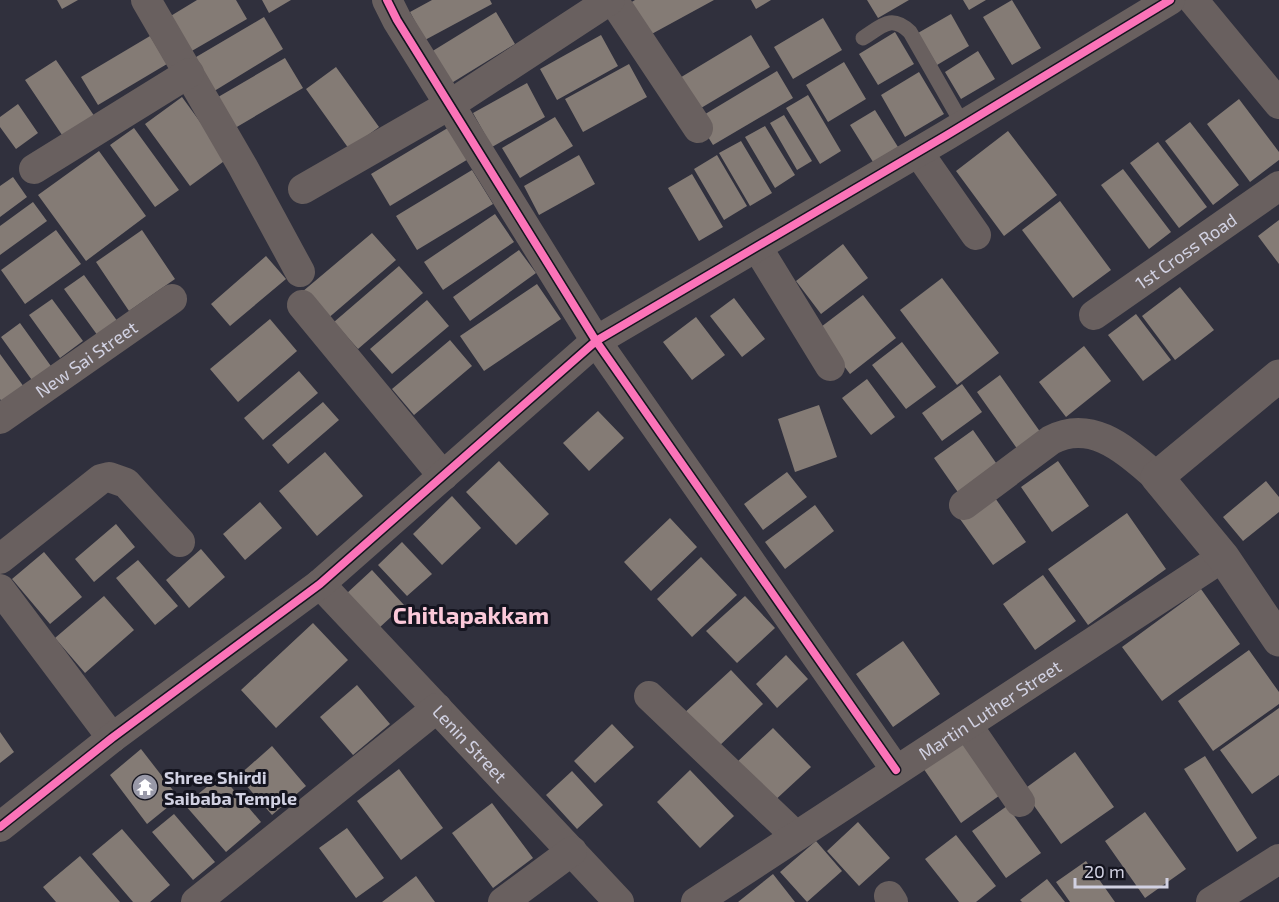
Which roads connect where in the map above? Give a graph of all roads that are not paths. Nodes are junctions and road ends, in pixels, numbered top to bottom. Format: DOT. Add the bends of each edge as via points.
graph roads {
  1 [pos="146,0"];
  2 [pos="387,0"];
  3 [pos="612,0"];
  4 [pos="1170,0"];
  5 [pos="1193,0"];
  6 [pos="863,38"];
  7 [pos="189,74"];
  8 [pos="451,104"];
  9 [pos="1279,104"];
  10 [pos="963,125"];
  11 [pos="698,128"];
  12 [pos="918,152"];
  13 [pos="34,169"];
  14 [pos="1279,186"];
  15 [pos="303,189"];
  16 [pos="976,235"];
  17 [pos="757,247"];
  18 [pos="300,272"];
  19 [pos="171,299"];
  20 [pos="302,305"];
  21 [pos="1094,315"];
  22 [pos="596,341"];
  23 [pos="830,366"];
  24 [pos="1279,376"];
  25 [pos="0,419"];
  26 [pos="443,476"];
  27 [pos="1157,477"];
  28 [pos="964,505"];
  29 [pos="180,542"];
  30 [pos="1222,557"];
  31 [pos="0,559"];
  32 [pos="320,584"];
  33 [pos="0,589"];
  34 [pos="1279,640"];
  35 [pos="649,696"];
  36 [pos="436,708"];
  37 [pos="966,725"];
  38 [pos="112,738"];
  39 [pos="896,770"];
  40 [pos="1020,802"];
  41 [pos="0,827"];
  42 [pos="796,837"];
  43 [pos="572,851"];
  44 [pos="1279,858"];
  45 [pos="196,902"];
  46 [pos="503,902"];
  47 [pos="619,902"];
  48 [pos="696,902"];
  49 [pos="1211,902"];
  1 -- 7 [label="street"];
  2 -- 8 [label="street"];
  3 -- 8 [label="street"];
  3 -- 11 [label="street"];
  4 -- 10 [label="street"];
  5 -- 9 [label="street"];
  6 -- 10 [label="lane" via="889,22 901,23 910,32"];
  7 -- 13 [label="street"];
  7 -- 18 [label="street"];
  8 -- 15 [label="street"];
  8 -- 22 [label="street"];
  10 -- 12 [label="street"];
  12 -- 16 [label="street"];
  12 -- 17 [label="street"];
  14 -- 21 [label="street, 1st Cross Road"];
  17 -- 22 [label="street"];
  17 -- 23 [label="street"];
  19 -- 25 [label="street, New Sai Street"];
  20 -- 26 [label="street"];
  22 -- 26 [label="street"];
  22 -- 39 [label="street"];
  24 -- 27 [label="street"];
  26 -- 32 [label="street"];
  27 -- 28 [label="street" via="1118,445 1097,436 1074,433 1051,440"];
  27 -- 30 [label="street"];
  29 -- 31 [label="street" via="126,483 109,477 101,479"];
  30 -- 34 [label="street"];
  30 -- 37 [label="street, Martin Luther Street"];
  32 -- 36 [label="street, Lenin Street"];
  32 -- 38 [label="street"];
  33 -- 38 [label="street"];
  35 -- 42 [label="street"];
  36 -- 43 [label="street, Lenin Street"];
  36 -- 45 [label="street"];
  37 -- 39 [label="street, Martin Luther Street"];
  37 -- 40 [label="street"];
  38 -- 41 [label="street"];
  39 -- 42 [label="street, Martin Luther Street"];
  42 -- 48 [label="street, Martin Luther Street"];
  43 -- 46 [label="street"];
  43 -- 47 [label="street, Lenin Street"];
  44 -- 49 [label="street"];
}
